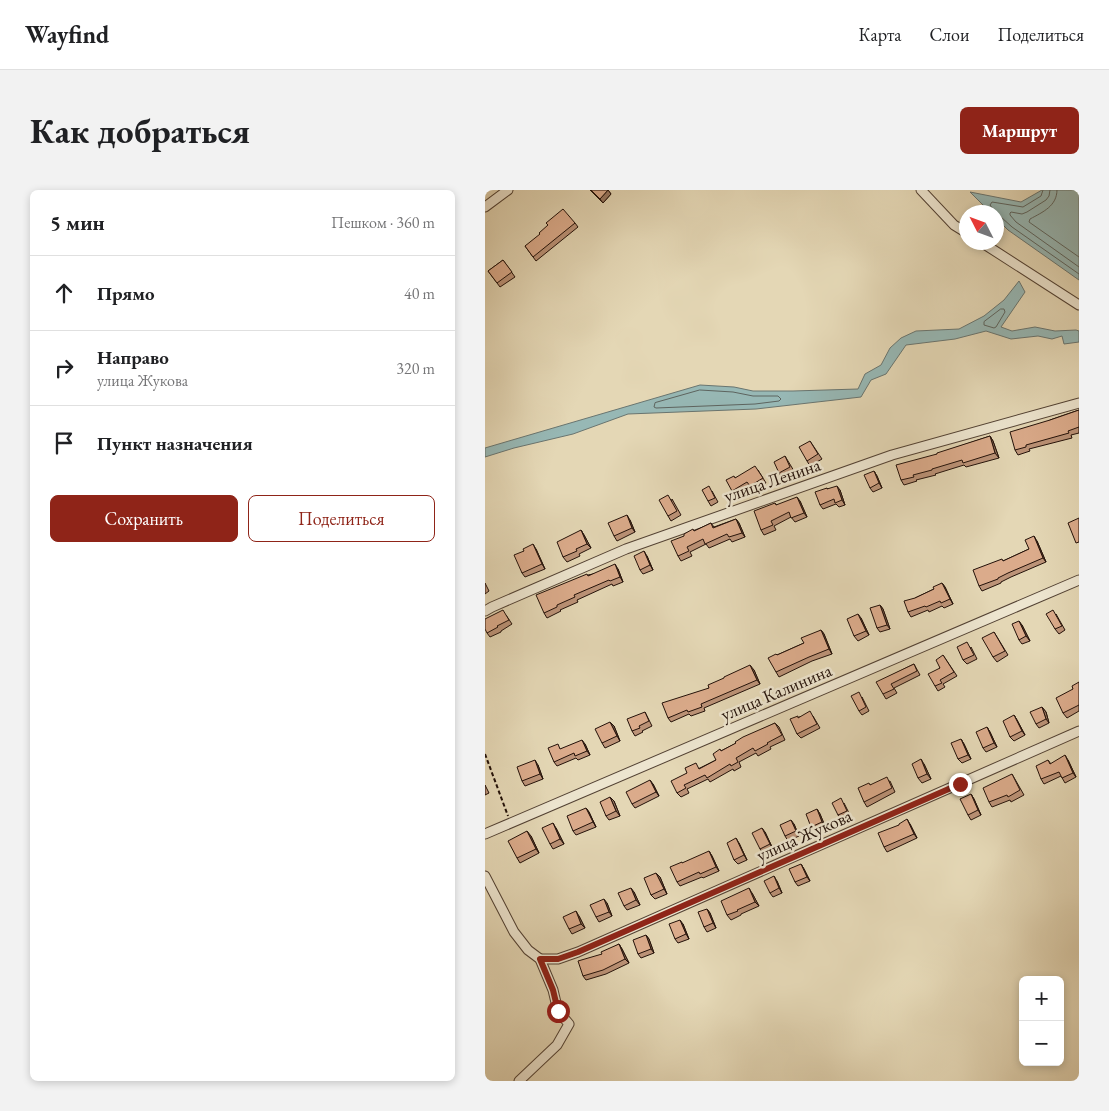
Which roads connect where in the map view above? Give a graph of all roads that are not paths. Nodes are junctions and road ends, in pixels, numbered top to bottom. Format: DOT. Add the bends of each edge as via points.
graph roads {
  1 [pos="508,190"];
  2 [pos="921,190"];
  3 [pos="485,207"];
  4 [pos="959,229"];
  5 [pos="993,250"];
  6 [pos="1079,305"];
  7 [pos="1079,403"];
  8 [pos="1079,580"];
  9 [pos="485,611"];
  10 [pos="1079,731"];
  11 [pos="485,834"];
  12 [pos="485,876"];
  13 [pos="540,959"];
  14 [pos="519,1081"];
  1 -- 3 [label="street"];
  2 -- 4 [label="street"];
  5 -- 6 [label="street"];
  7 -- 9 [label="street, улица Ленина" via="892,455 626,549"];
  8 -- 11 [label="street, улица Калинина"];
  10 -- 13 [label="street, улица Жукова" via="578,952 558,959"];
  12 -- 13 [label="street" via="514,932"];
  13 -- 14 [label="street" via="558,1011 569,1024 557,1045"];
}
